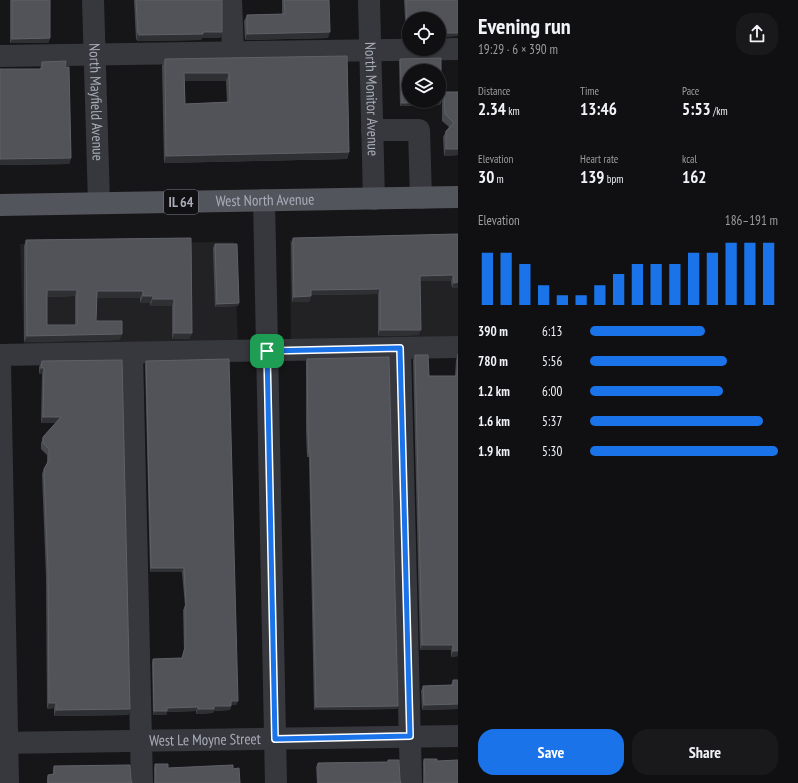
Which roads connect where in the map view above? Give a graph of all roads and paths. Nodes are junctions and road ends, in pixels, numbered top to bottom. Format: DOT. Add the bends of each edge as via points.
graph roads {
  1 [pos="93,0"];
  2 [pos="231,0"];
  3 [pos="369,0"];
  4 [pos="458,49"];
  5 [pos="370,50"];
  6 [pos="233,52"];
  7 [pos="95,54"];
  8 [pos="0,56"];
  9 [pos="372,130"];
  10 [pos="458,197"];
  11 [pos="421,198"];
  12 [pos="374,199"];
  13 [pos="264,200"];
  14 [pos="99,203"];
  15 [pos="0,205"];
  16 [pos="458,347"];
  17 [pos="400,348"];
  18 [pos="267,351"];
  19 [pos="132,353"];
  20 [pos="0,355"];
  21 [pos="0,363"];
  22 [pos="410,736"];
  23 [pos="458,736"];
  24 [pos="275,739"];
  25 [pos="141,741"];
  26 [pos="3,743"];
  27 [pos="8,783"];
  28 [pos="142,783"];
  29 [pos="276,783"];
  30 [pos="411,783"];
  1 -- 7 [label="street, North Mayfield Avenue"];
  2 -- 6 [label="street"];
  3 -- 5 [label="street, North Monitor Avenue"];
  4 -- 5 [label="street"];
  5 -- 6 [label="street"];
  5 -- 9 [label="street, North Monitor Avenue"];
  6 -- 7 [label="street"];
  7 -- 8 [label="street"];
  7 -- 14 [label="street, North Mayfield Avenue"];
  9 -- 11 [label="street" via="420,130"];
  9 -- 12 [label="street, North Monitor Avenue"];
  10 -- 11 [label="main road, West North Avenue / IL 64"];
  11 -- 12 [label="main road, West North Avenue / IL 64"];
  12 -- 13 [label="main road, West North Avenue / IL 64"];
  13 -- 14 [label="main road, West North Avenue / IL 64"];
  13 -- 18 [label="street"];
  14 -- 15 [label="main road, West North Avenue / IL 64"];
  16 -- 17 [label="street"];
  17 -- 18 [label="street"];
  17 -- 22 [label="street"];
  18 -- 19 [label="street"];
  18 -- 24 [label="street"];
  19 -- 20 [label="street"];
  19 -- 25 [label="street"];
  21 -- 26 [label="street"];
  22 -- 23 [label="street, West Le Moyne Street"];
  22 -- 24 [label="street, West Le Moyne Street"];
  22 -- 30 [label="street"];
  24 -- 25 [label="street, West Le Moyne Street"];
  24 -- 29 [label="street"];
  25 -- 26 [label="street, West Le Moyne Street"];
  25 -- 28 [label="street"];
  26 -- 27 [label="street"];
}
